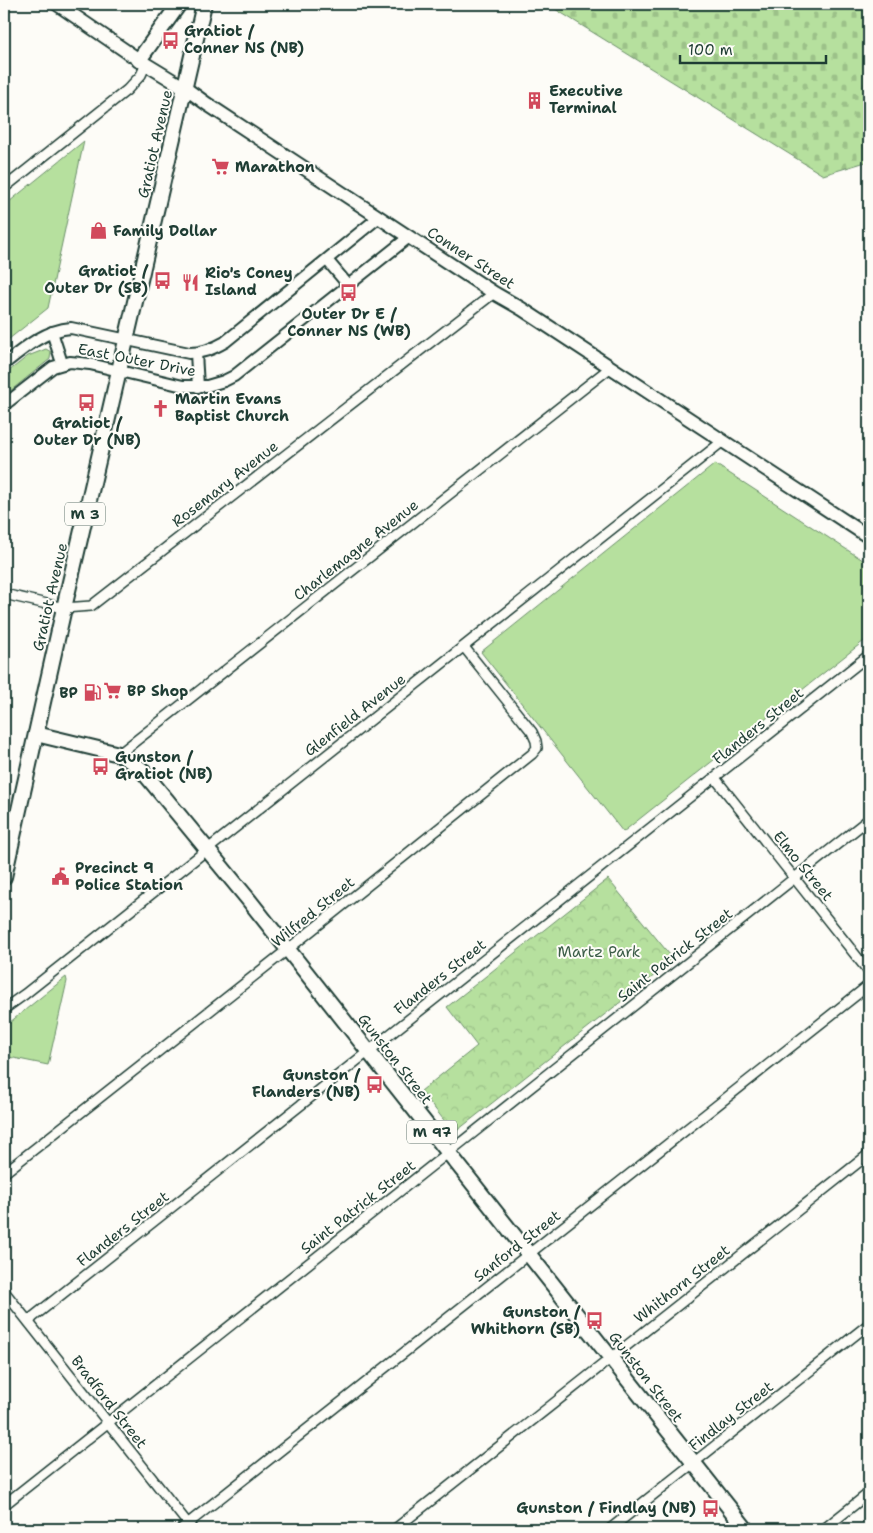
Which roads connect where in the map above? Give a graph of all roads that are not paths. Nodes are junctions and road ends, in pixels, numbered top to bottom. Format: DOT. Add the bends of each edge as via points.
graph roads {
  1 [pos="57,4"];
  2 [pos="179,4"];
  3 [pos="204,4"];
  4 [pos="142,62"];
  5 [pos="184,88"];
  6 [pos="4,188"];
  7 [pos="378,217"];
  8 [pos="409,237"];
  9 [pos="327,260"];
  10 [pos="348,285"];
  11 [pos="494,292"];
  12 [pos="52,332"];
  13 [pos="126,339"];
  14 [pos="196,353"];
  15 [pos="62,363"];
  16 [pos="4,364"];
  17 [pos="611,367"];
  18 [pos="119,371"];
  19 [pos="198,387"];
  20 [pos="4,405"];
  21 [pos="723,441"];
  22 [pos="869,537"];
  23 [pos="4,594"];
  24 [pos="64,608"];
  25 [pos="464,647"];
  26 [pos="869,655"];
  27 [pos="36,734"];
  28 [pos="119,754"];
  29 [pos="715,778"];
  30 [pos="869,819"];
  31 [pos="207,850"];
  32 [pos="5,869"];
  33 [pos="795,878"];
  34 [pos="287,950"];
  35 [pos="869,972"];
  36 [pos="869,984"];
  37 [pos="4,1009"];
  38 [pos="368,1052"];
  39 [pos="448,1153"];
  40 [pos="869,1154"];
  41 [pos="4,1173"];
  42 [pos="528,1254"];
  43 [pos="4,1291"];
  44 [pos="29,1322"];
  45 [pos="869,1324"];
  46 [pos="611,1358"];
  47 [pos="108,1423"];
  48 [pos="694,1463"];
  49 [pos="869,1493"];
  50 [pos="4,1505"];
  51 [pos="187,1528"];
  52 [pos="395,1529"];
  53 [pos="610,1529"];
  54 [pos="746,1529"];
  55 [pos="824,1529"];
  1 -- 4 [label="main road, Conner Street"];
  2 -- 4 [label="main road"];
  3 -- 5 [label="main road, Gratiot Avenue / M 3"];
  4 -- 5 [label="main road, Conner Street"];
  4 -- 6 [label="street" via="141,75 127,90"];
  5 -- 7 [label="main road, Conner Street"];
  5 -- 13 [label="main road, Gratiot Avenue / M 3"];
  7 -- 8 [label="main road, Conner Street"];
  7 -- 9 [label="street, East Outer Drive"];
  8 -- 10 [label="street, East Outer Drive"];
  8 -- 11 [label="main road, Conner Street"];
  9 -- 10 [label="street"];
  9 -- 14 [label="street, East Outer Drive" via="226,342"];
  10 -- 19 [label="street, East Outer Drive" via="234,376"];
  11 -- 17 [label="main road, Conner Street"];
  11 -- 24 [label="street, Rosemary Avenue" via="91,606"];
  12 -- 13 [label="street, East Outer Drive" via="72,328"];
  12 -- 15 [label="street"];
  12 -- 16 [label="street, East Outer Drive"];
  13 -- 14 [label="street, East Outer Drive"];
  13 -- 18 [label="main road, Gratiot Avenue / M 3"];
  14 -- 19 [label="street"];
  15 -- 18 [label="street, East Outer Drive" via="90,364"];
  15 -- 20 [label="street, East Outer Drive"];
  17 -- 21 [label="main road, Conner Street"];
  17 -- 28 [label="street, Charlemagne Avenue"];
  18 -- 19 [label="street, East Outer Drive"];
  18 -- 24 [label="main road, Gratiot Avenue / M 3"];
  21 -- 22 [label="main road, Conner Street"];
  21 -- 25 [label="street, Glenfield Avenue"];
  23 -- 24 [label="street, Rosemary Avenue"];
  24 -- 27 [label="main road, Gratiot Avenue / M 3"];
  25 -- 31 [label="street, Glenfield Avenue"];
  25 -- 34 [label="street, Wilfred Street" via="532,732 537,748"];
  26 -- 29 [label="street, Flanders Street"];
  27 -- 28 [label="main road, Gunston Street / M 97"];
  27 -- 32 [label="main road, Gratiot Avenue / M 3"];
  28 -- 31 [label="main road, Gunston Street / M 97" via="141,769"];
  29 -- 33 [label="street, Elmo Street"];
  29 -- 38 [label="street, Flanders Street"];
  30 -- 33 [label="street, Saint Patrick Street"];
  31 -- 34 [label="main road, Gunston Street / M 97"];
  31 -- 37 [label="street, Glenfield Avenue"];
  33 -- 35 [label="street, Elmo Street"];
  33 -- 39 [label="street, Saint Patrick Street"];
  34 -- 38 [label="main road, Gunston Street / M 97"];
  34 -- 41 [label="street, Wilfred Street"];
  36 -- 42 [label="street, Sanford Street"];
  38 -- 39 [label="main road, Gunston Street / M 97"];
  38 -- 44 [label="street, Flanders Street"];
  39 -- 42 [label="main road, Gunston Street / M 97"];
  39 -- 47 [label="street, Saint Patrick Street"];
  40 -- 46 [label="street, Whithorn Street"];
  42 -- 46 [label="main road, Gunston Street / M 97"];
  42 -- 51 [label="street, Sanford Street"];
  43 -- 44 [label="street, Bradford Street"];
  44 -- 47 [label="street, Bradford Street"];
  45 -- 48 [label="street, Findlay Street"];
  46 -- 48 [label="main road, Gunston Street / M 97"];
  46 -- 52 [label="street, Whithorn Street"];
  47 -- 50 [label="street, Saint Patrick Street"];
  47 -- 51 [label="street, Bradford Street"];
  48 -- 53 [label="street, Findlay Street"];
  48 -- 54 [label="main road, Gunston Street / M 97"];
  49 -- 55 [label="street"];
}
